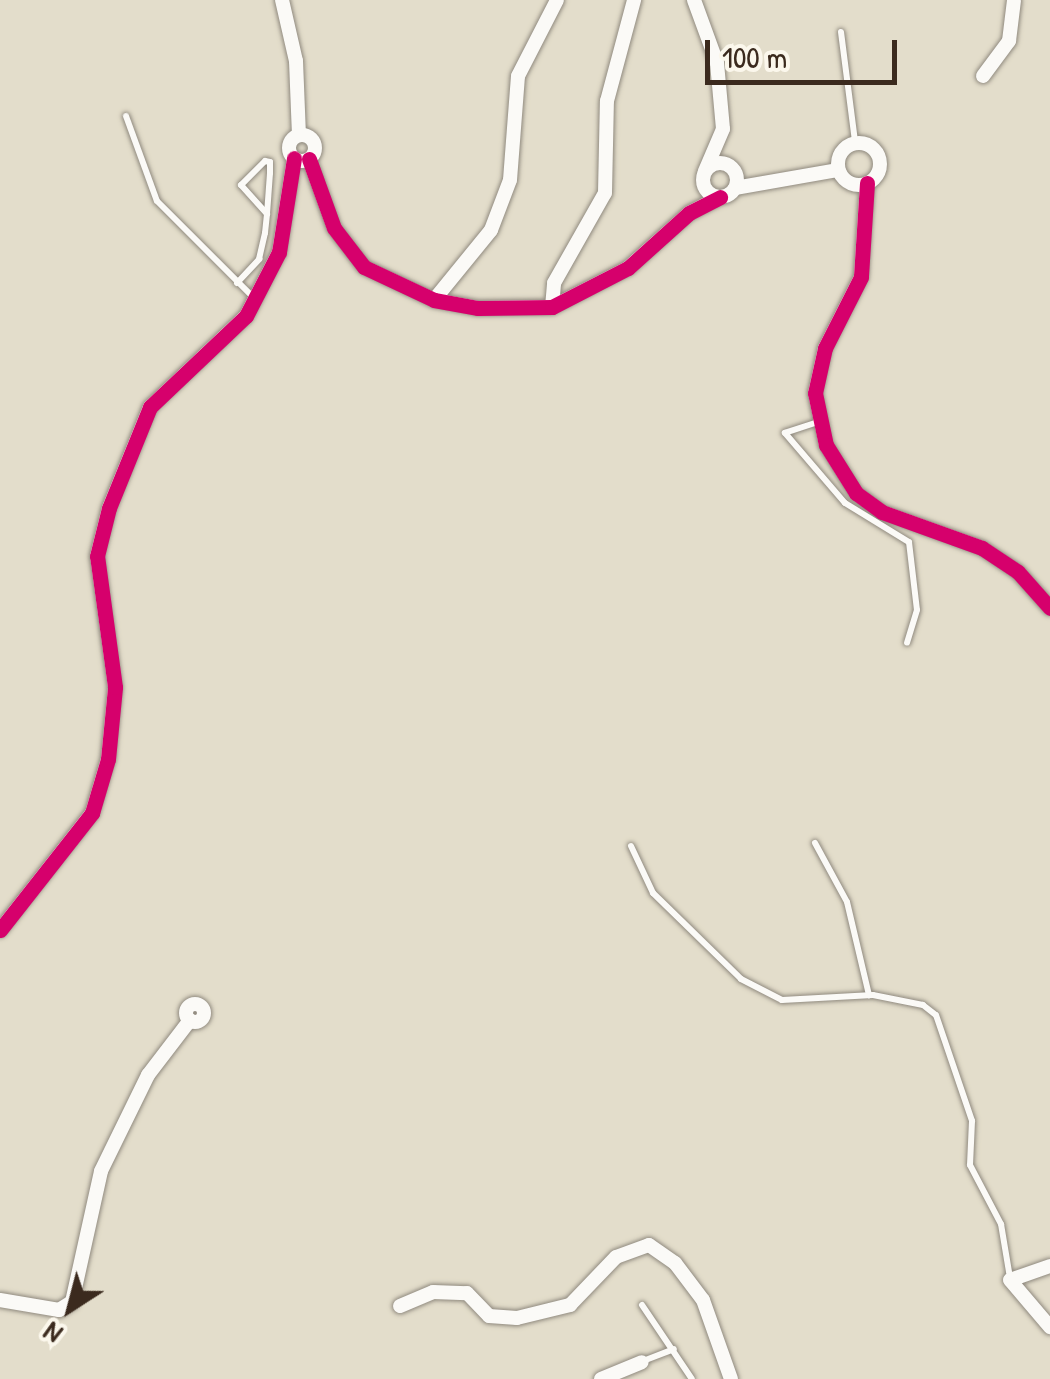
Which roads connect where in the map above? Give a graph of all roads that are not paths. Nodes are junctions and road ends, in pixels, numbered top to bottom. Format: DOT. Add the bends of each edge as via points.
graph roads {
  1 [pos="282,0"];
  2 [pos="557,0"];
  3 [pos="634,0"];
  4 [pos="694,0"];
  5 [pos="1014,0"];
  6 [pos="841,32"];
  7 [pos="983,76"];
  8 [pos="126,116"];
  9 [pos="299,135"];
  10 [pos="721,142"];
  11 [pos="855,142"];
  12 [pos="301,158"];
  13 [pos="838,165"];
  14 [pos="704,174"];
  15 [pos="734,176"];
  16 [pos="850,183"];
  17 [pos="867,183"];
  18 [pos="720,197"];
  19 [pos="862,210"];
  20 [pos="689,213"];
  21 [pos="267,214"];
  22 [pos="237,282"];
  23 [pos="254,299"];
  24 [pos="434,300"];
  25 [pos="552,307"];
  26 [pos="818,422"];
  27 [pos="1050,608"];
  28 [pos="907,643"];
  29 [pos="815,843"];
  30 [pos="631,846"];
  31 [pos="0,930"];
  32 [pos="868,995"];
  33 [pos="190,1020"];
  34 [pos="1050,1266"];
  35 [pos="1010,1280"];
  36 [pos="0,1300"];
  37 [pos="642,1305"];
  38 [pos="400,1306"];
  39 [pos="1050,1327"];
  40 [pos="674,1349"];
  41 [pos="642,1362"];
  42 [pos="601,1379"];
  43 [pos="692,1379"];
  44 [pos="732,1379"];
  1 -- 9 [label="street" via="296,61"];
  2 -- 24 [label="street" via="518,76 510,180 491,230"];
  3 -- 25 [label="street" via="607,101 605,193 554,283"];
  4 -- 10 [label="street" via="717,63"];
  5 -- 7 [label="street" via="1010,41"];
  6 -- 11 [label="lane"];
  8 -- 22 [label="lane" via="158,201"];
  9 -- 12 [label="street" via="290,144"];
  9 -- 12 [label="street" via="314,141"];
  10 -- 14 [label="street"];
  10 -- 15 [label="street"];
  11 -- 13 [label="street"];
  11 -- 17 [label="street" via="878,155 880,169"];
  12 -- 23 [label="street" via="279,252"];
  12 -- 24 [label="street" via="334,228 364,267"];
  13 -- 15 [label="street" via="754,181"];
  13 -- 16 [label="street"];
  14 -- 15 [label="street" via="717,163"];
  14 -- 18 [label="street" via="706,189"];
  14 -- 20 [label="street"];
  15 -- 18 [label="street"];
  16 -- 17 [label="street"];
  16 -- 19 [label="street"];
  17 -- 19 [label="street"];
  18 -- 20 [label="street"];
  19 -- 26 [label="street" via="861,276 825,348 815,392"];
  20 -- 25 [label="street" via="628,268"];
  21 -- 21 [label="lane" via="270,162 265,161 242,185"];
  21 -- 22 [label="lane" via="259,259"];
  22 -- 23 [label="lane"];
  23 -- 31 [label="street" via="193,373 150,407 108,508 97,556 115,687 108,759 92,813"];
  24 -- 25 [label="street" via="478,308"];
  26 -- 27 [label="street" via="836,468 856,492 914,526 982,548 1018,572"];
  26 -- 28 [label="lane" via="785,433 846,504 909,542 917,610"];
  29 -- 32 [label="lane" via="847,902"];
  30 -- 32 [label="lane" via="653,894 741,979 782,1000"];
  32 -- 35 [label="lane" via="924,1005 936,1015 972,1121 970,1165 1001,1224"];
  33 -- 36 [label="street" via="148,1075 101,1171 72,1302 59,1310"];
  34 -- 35 [label="street"];
  35 -- 39 [label="street"];
  37 -- 40 [label="lane"];
  38 -- 44 [label="street" via="434,1292 466,1293 489,1316 516,1318 570,1305 616,1257 649,1245 675,1264 703,1300"];
  40 -- 41 [label="lane"];
  40 -- 43 [label="lane"];
  41 -- 42 [label="street"];
}
